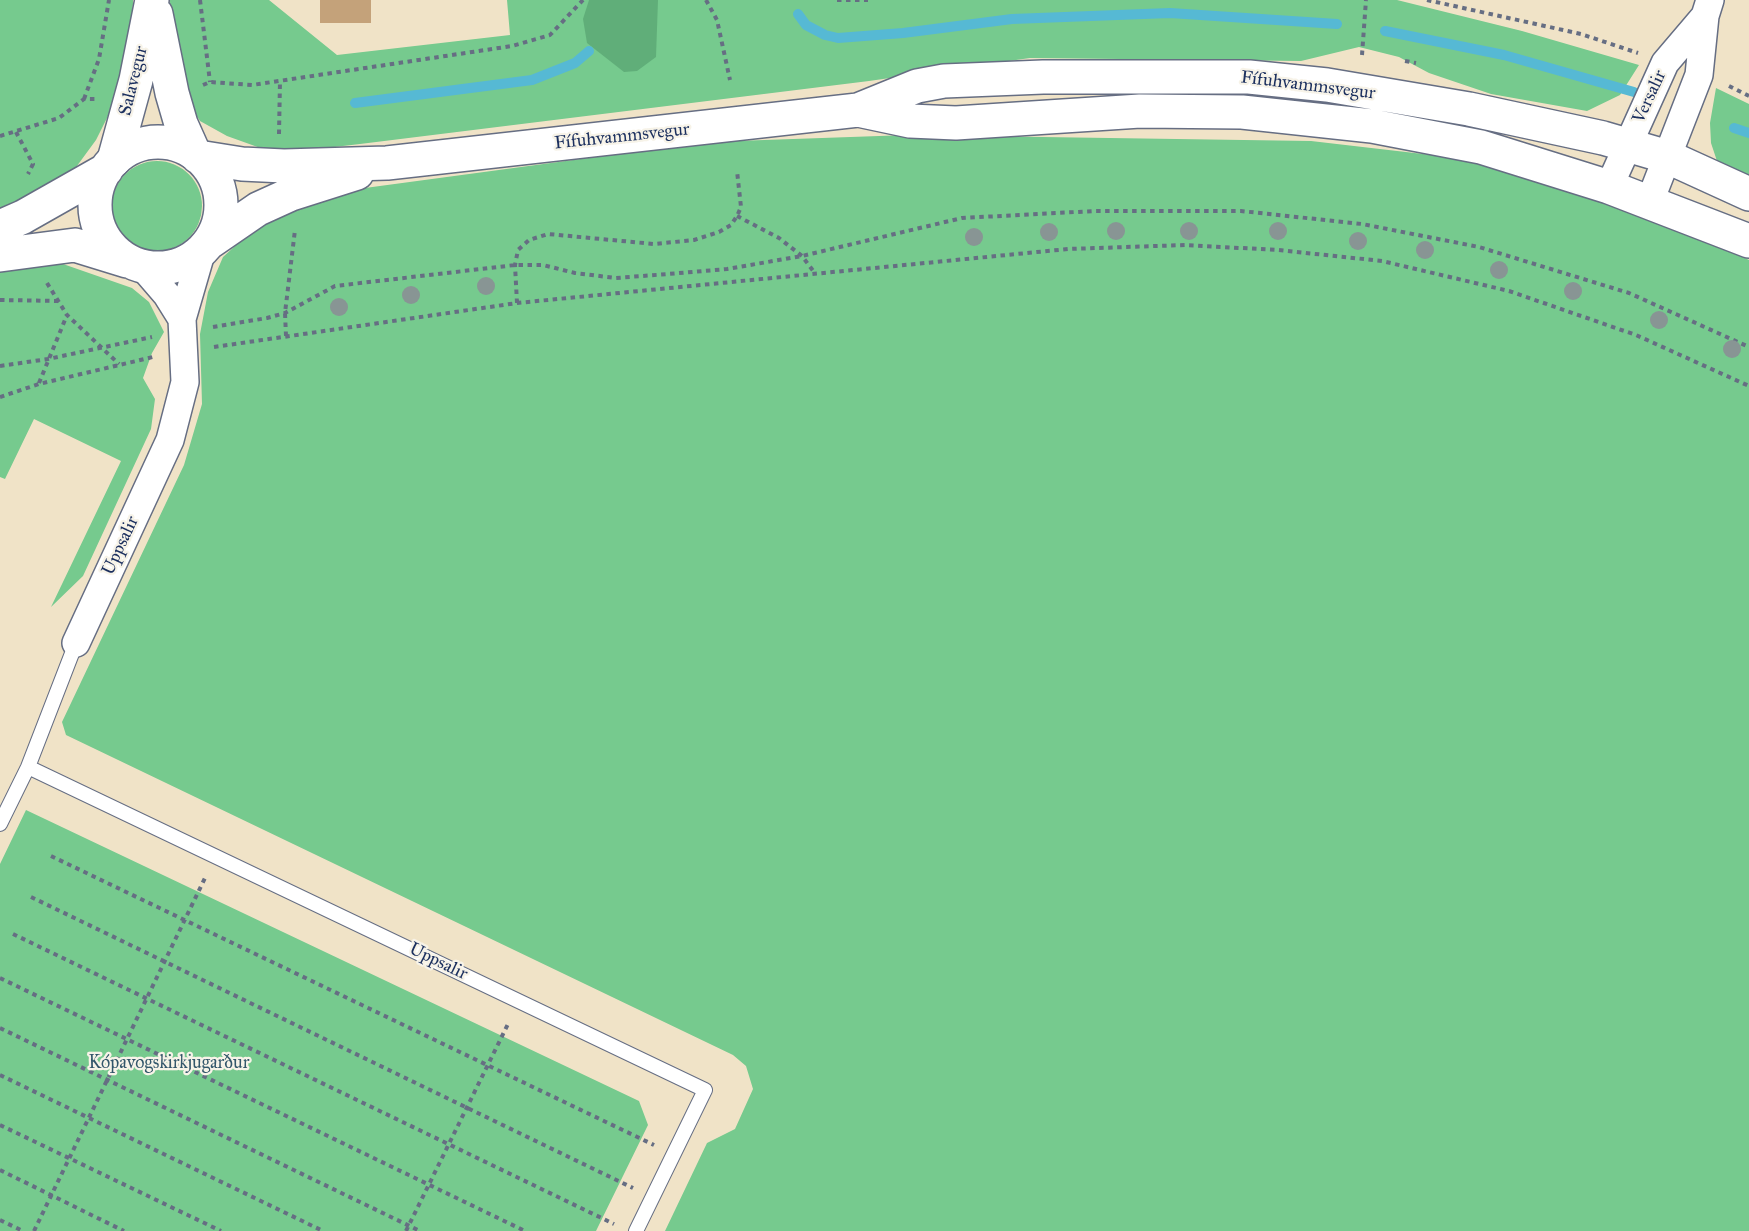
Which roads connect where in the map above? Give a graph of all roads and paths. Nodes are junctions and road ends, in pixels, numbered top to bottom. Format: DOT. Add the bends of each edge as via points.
graph roads {
  1 [pos="109,0"];
  2 [pos="153,0"];
  3 [pos="200,0"];
  4 [pos="583,0"];
  5 [pos="706,0"];
  6 [pos="837,0"];
  7 [pos="868,0"];
  8 [pos="1366,0"];
  9 [pos="1427,0"];
  10 [pos="578,3"];
  11 [pos="1708,8"];
  12 [pos="1642,54"];
  13 [pos="1362,55"];
  14 [pos="280,81"];
  15 [pos="730,81"];
  16 [pos="210,82"];
  17 [pos="1729,86"];
  18 [pos="194,89"];
  19 [pos="1749,96"];
  20 [pos="84,99"];
  21 [pos="102,99"];
  22 [pos="858,110"];
  23 [pos="16,132"];
  24 [pos="0,136"];
  25 [pos="279,143"];
  26 [pos="1628,144"];
  27 [pos="196,155"];
  28 [pos="1668,157"];
  29 [pos="387,163"];
  30 [pos="110,165"];
  31 [pos="737,171"];
  32 [pos="27,177"];
  33 [pos="1609,187"];
  34 [pos="1749,194"];
  35 [pos="1650,201"];
  36 [pos="737,216"];
  37 [pos="0,227"];
  38 [pos="295,228"];
  39 [pos="1749,241"];
  40 [pos="206,246"];
  41 [pos="0,255"];
  42 [pos="802,256"];
  43 [pos="135,264"];
  44 [pos="515,264"];
  45 [pos="815,273"];
  46 [pos="44,278"];
  47 [pos="0,300"];
  48 [pos="61,301"];
  49 [pos="517,303"];
  50 [pos="285,313"];
  51 [pos="67,315"];
  52 [pos="184,334"];
  53 [pos="286,336"];
  54 [pos="100,346"];
  55 [pos="1749,347"];
  56 [pos="48,359"];
  57 [pos="119,364"];
  58 [pos="0,366"];
  59 [pos="39,384"];
  60 [pos="1749,386"];
  61 [pos="0,397"];
  62 [pos="75,643"];
  63 [pos="28,766"];
  64 [pos="0,824"];
  65 [pos="51,856"];
  66 [pos="215,856"];
  67 [pos="31,897"];
  68 [pos="184,920"];
  69 [pos="13,934"];
  70 [pos="164,961"];
  71 [pos="0,978"];
  72 [pos="146,999"];
  73 [pos="519,1001"];
  74 [pos="0,1028"];
  75 [pos="127,1039"];
  76 [pos="488,1065"];
  77 [pos="0,1075"];
  78 [pos="107,1080"];
  79 [pos="467,1107"];
  80 [pos="88,1118"];
  81 [pos="0,1125"];
  82 [pos="448,1144"];
  83 [pos="674,1154"];
  84 [pos="69,1158"];
  85 [pos="0,1170"];
  86 [pos="429,1185"];
  87 [pos="51,1195"];
  88 [pos="653,1198"];
  89 [pos="0,1220"];
  90 [pos="409,1226"];
  91 [pos="617,1226"];
  92 [pos="23,1231"];
  93 [pos="34,1231"];
  94 [pos="124,1231"];
  95 [pos="221,1231"];
  96 [pos="323,1231"];
  97 [pos="406,1231"];
  98 [pos="420,1231"];
  99 [pos="525,1231"];
  100 [pos="636,1231"];
  1 -- 20 [label="path" via="99,59"];
  2 -- 27 [label="main road, Salavegur" via="172,93"];
  2 -- 30 [label="main road, Salavegur" via="136,80"];
  3 -- 16 [label="path"];
  4 -- 10 [label="path"];
  5 -- 15 [label="path" via="717,20"];
  6 -- 7 [label="path"];
  8 -- 13 [label="path"];
  9 -- 12 [label="path" via="1581,34"];
  10 -- 14 [label="path" via="550,35 512,46"];
  11 -- 26 [label="street, Versalir" via="1665,63"];
  11 -- 28 [label="street, Versalir" via="1699,75"];
  14 -- 16 [label="path" via="252,85"];
  14 -- 25 [label="path"];
  16 -- 18 [label="path"];
  17 -- 19 [label="path"];
  20 -- 21 [label="path"];
  20 -- 23 [label="path" via="59,118"];
  22 -- 26 [label="main road, Fífuhvammsvegur" via="917,86 944,81 1249,77 1327,85 1469,109"];
  22 -- 29 [label="main road, Fífuhvammsvegur"];
  22 -- 33 [label="main road, Fífuhvammsvegur" via="910,121 956,123 1140,111 1265,115 1372,126 1481,147"];
  23 -- 24 [label="path"];
  23 -- 32 [label="path" via="33,164"];
  26 -- 28 [label="main road, Fífuhvammsvegur"];
  26 -- 33 [label="street, Versalir"];
  27 -- 29 [label="main road, Fífuhvammsvegur" via="242,164"];
  27 -- 30 [label="main road" via="174,144 152,142 132,148"];
  27 -- 40 [label="main road" via="217,182 221,200 220,218"];
  28 -- 34 [label="main road, Fífuhvammsvegur"];
  28 -- 35 [label="street, Versalir"];
  29 -- 40 [label="main road, Fífuhvammsvegur" via="291,194 258,209"];
  30 -- 37 [label="main road"];
  30 -- 43 [label="main road" via="97,189 95,210 100,231 112,248"];
  31 -- 36 [label="path" via="741,207"];
  33 -- 35 [label="main road, Fífuhvammsvegur"];
  35 -- 39 [label="main road, Fífuhvammsvegur"];
  36 -- 42 [label="path"];
  36 -- 44 [label="path" via="731,225 694,240 654,244 548,234 529,240 518,250"];
  38 -- 50 [label="path"];
  40 -- 43 [label="main road" via="184,263 163,268"];
  40 -- 52 [label="street, Uppsalir"];
  41 -- 43 [label="main road" via="75,245"];
  42 -- 44 [label="path" via="727,269 616,278"];
  42 -- 45 [label="path"];
  42 -- 55 [label="path" via="962,219 1095,211 1241,211 1362,224 1479,247 1629,293"];
  43 -- 52 [label="street" via="167,295"];
  44 -- 49 [label="path"];
  44 -- 50 [label="path" via="334,286"];
  45 -- 49 [label="path"];
  45 -- 60 [label="path" via="1068,249 1185,245 1382,261 1519,294 1636,335"];
  46 -- 48 [label="path"];
  47 -- 48 [label="path"];
  48 -- 51 [label="path"];
  49 -- 53 [label="path"];
  50 -- 52 [label="path"];
  50 -- 53 [label="path"];
  51 -- 54 [label="path"];
  51 -- 56 [label="path"];
  52 -- 53 [label="path"];
  52 -- 54 [label="path"];
  52 -- 57 [label="path"];
  52 -- 62 [label="street, Uppsalir" via="185,382 170,440"];
  54 -- 56 [label="path"];
  54 -- 57 [label="path"];
  56 -- 58 [label="path"];
  56 -- 59 [label="path"];
  57 -- 59 [label="path"];
  59 -- 61 [label="path"];
  62 -- 63 [label="lane, Uppsalir"];
  63 -- 64 [label="lane, Uppsalir"];
  63 -- 66 [label="lane, Uppsalir"];
  65 -- 68 [label="path"];
  66 -- 68 [label="path"];
  66 -- 73 [label="lane, Uppsalir"];
  67 -- 70 [label="path"];
  68 -- 70 [label="path"];
  68 -- 76 [label="path"];
  69 -- 72 [label="path"];
  70 -- 72 [label="path"];
  70 -- 79 [label="path"];
  71 -- 75 [label="path"];
  72 -- 75 [label="path"];
  72 -- 82 [label="path"];
  73 -- 76 [label="path"];
  73 -- 83 [label="lane, Uppsalir" via="705,1090"];
  74 -- 78 [label="path"];
  75 -- 78 [label="path"];
  75 -- 86 [label="path"];
  76 -- 79 [label="path"];
  76 -- 83 [label="path"];
  77 -- 80 [label="path"];
  78 -- 80 [label="path"];
  78 -- 90 [label="path"];
  79 -- 82 [label="path"];
  79 -- 88 [label="path"];
  80 -- 84 [label="path"];
  80 -- 96 [label="path"];
  81 -- 84 [label="path"];
  82 -- 86 [label="path"];
  82 -- 91 [label="path"];
  83 -- 88 [label="lane, Uppsalir"];
  84 -- 87 [label="path"];
  84 -- 95 [label="path"];
  85 -- 87 [label="path"];
  86 -- 90 [label="path"];
  86 -- 99 [label="path"];
  87 -- 93 [label="path"];
  87 -- 94 [label="path"];
  88 -- 100 [label="lane, Uppsalir"];
  89 -- 92 [label="path"];
  90 -- 97 [label="path"];
  90 -- 98 [label="path"];
}
